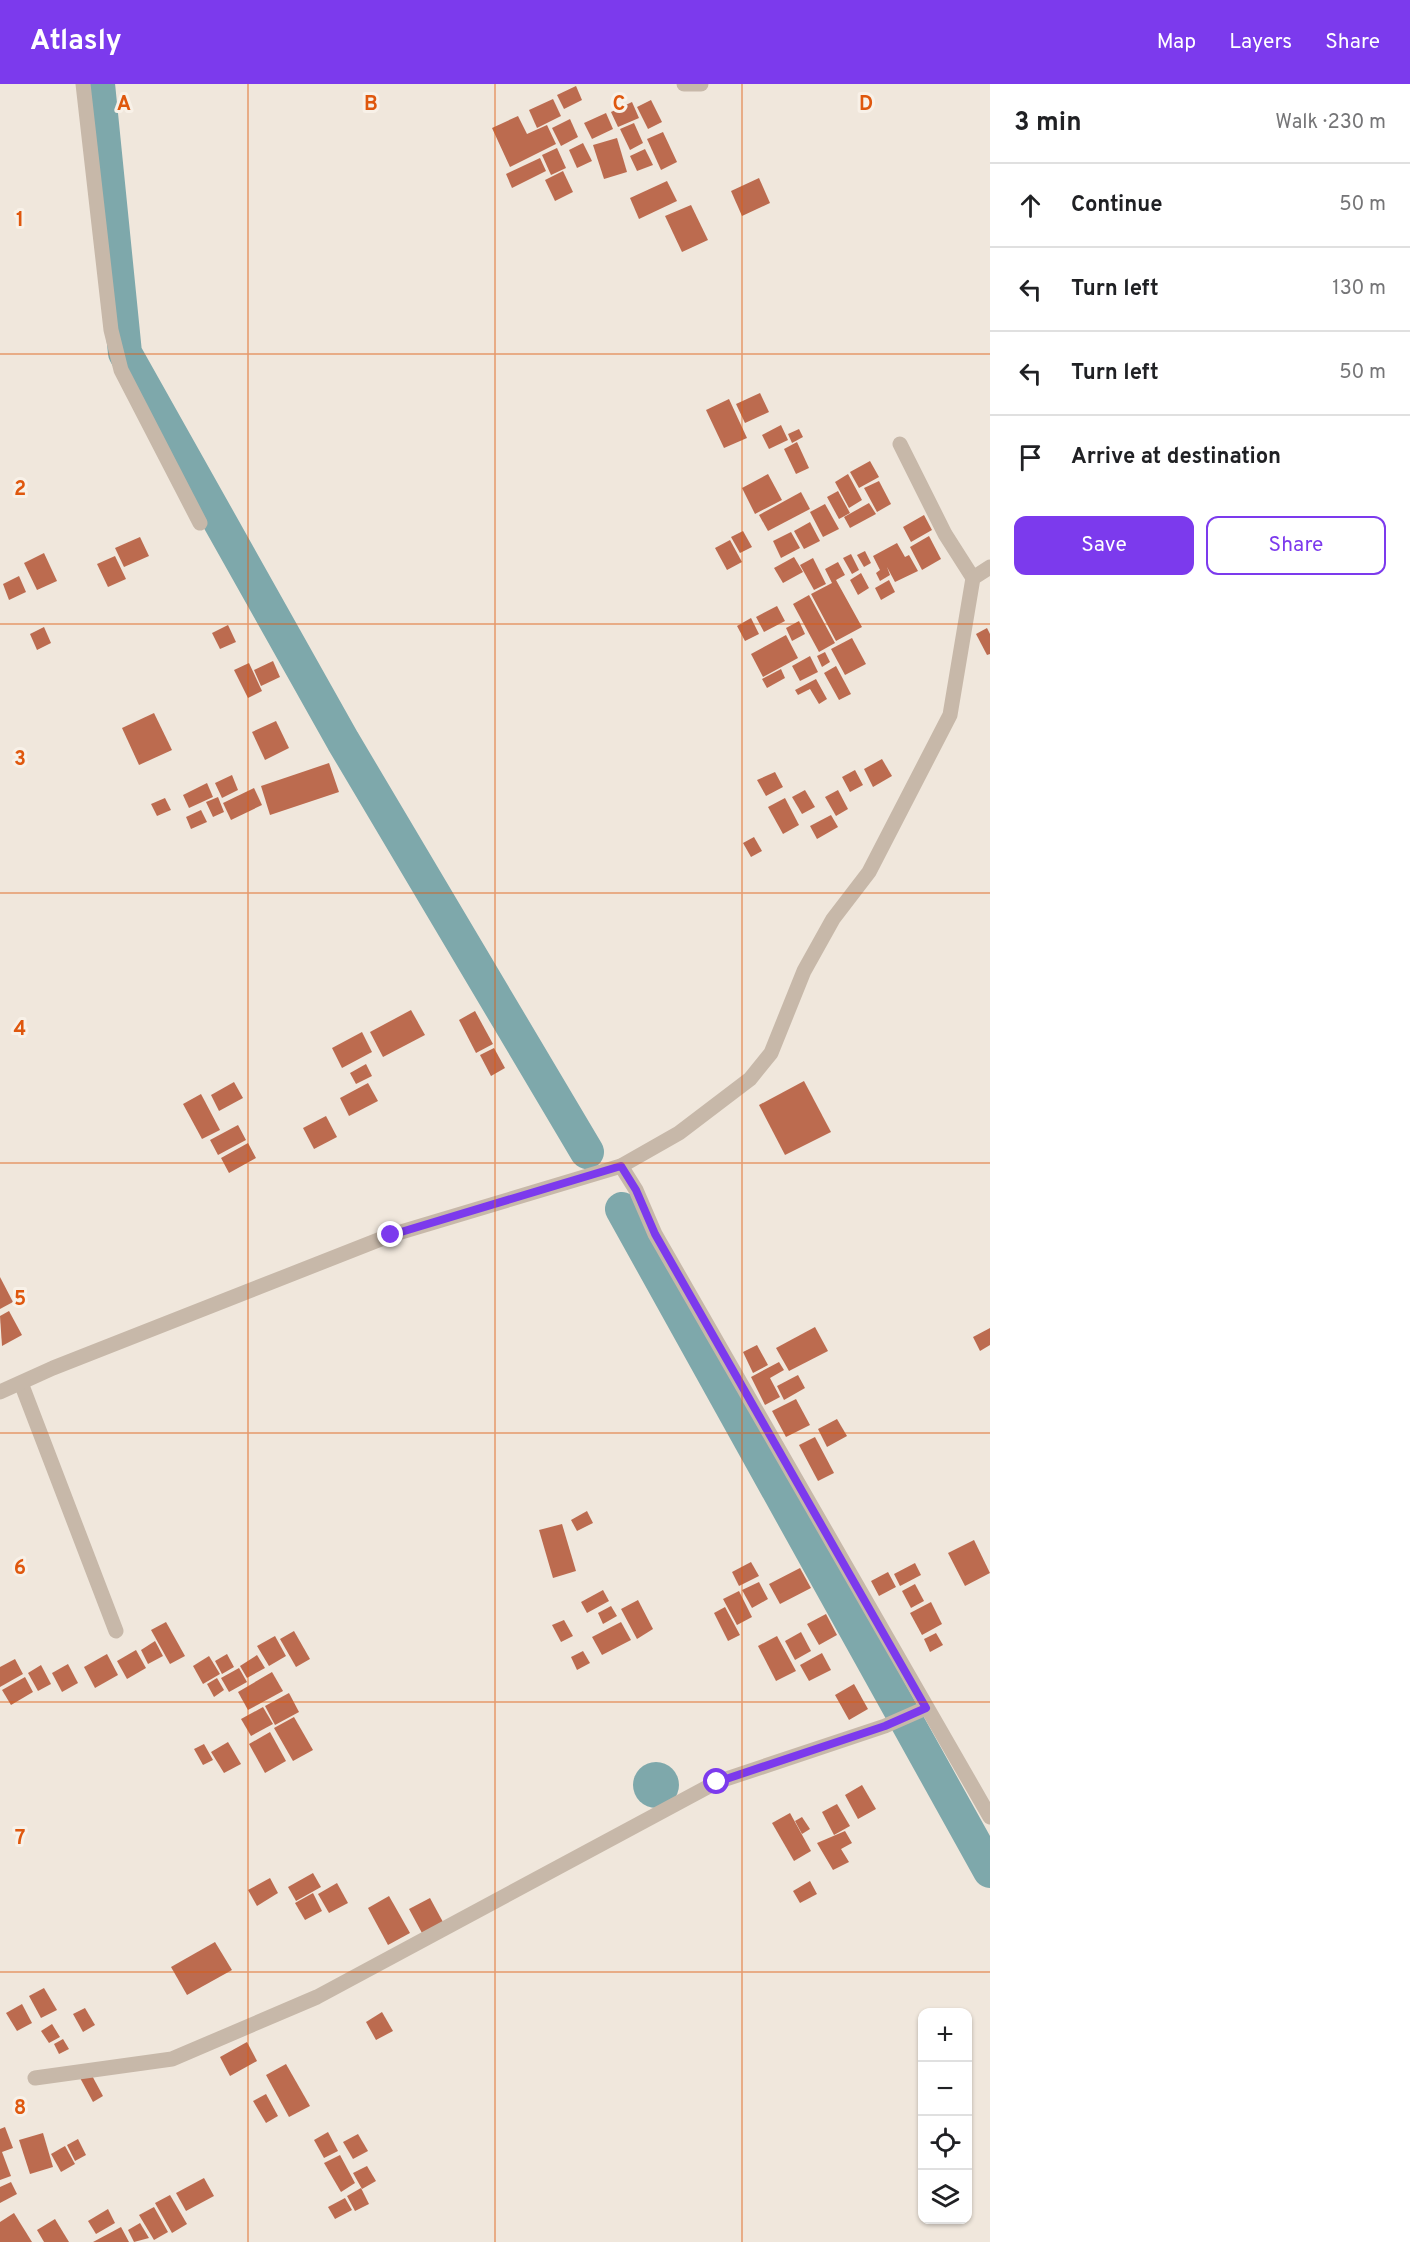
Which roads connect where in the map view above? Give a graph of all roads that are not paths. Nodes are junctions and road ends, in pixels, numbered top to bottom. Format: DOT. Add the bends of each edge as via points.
graph roads {
  1 [pos="83,84"];
  2 [pos="684,84"];
  3 [pos="701,84"];
  4 [pos="900,444"];
  5 [pos="200,523"];
  6 [pos="990,567"];
  7 [pos="973,578"];
  8 [pos="621,1166"];
  9 [pos="21,1383"];
  10 [pos="0,1392"];
  11 [pos="116,1631"];
  12 [pos="922,1710"];
  13 [pos="990,1817"];
  14 [pos="35,2078"];
  1 -- 5 [label="street" via="111,330 121,370"];
  2 -- 3 [label="street"];
  4 -- 7 [label="street" via="945,534"];
  6 -- 7 [label="street"];
  7 -- 8 [label="street" via="950,715 869,872 833,919 804,971 771,1053 750,1079 697,1120"];
  8 -- 9 [label="street" via="391,1235"];
  8 -- 12 [label="street" via="655,1234"];
  9 -- 10 [label="street"];
  9 -- 11 [label="street"];
  12 -- 13 [label="street"];
  12 -- 14 [label="street" via="717,1782 317,1997 172,2059"];
}
